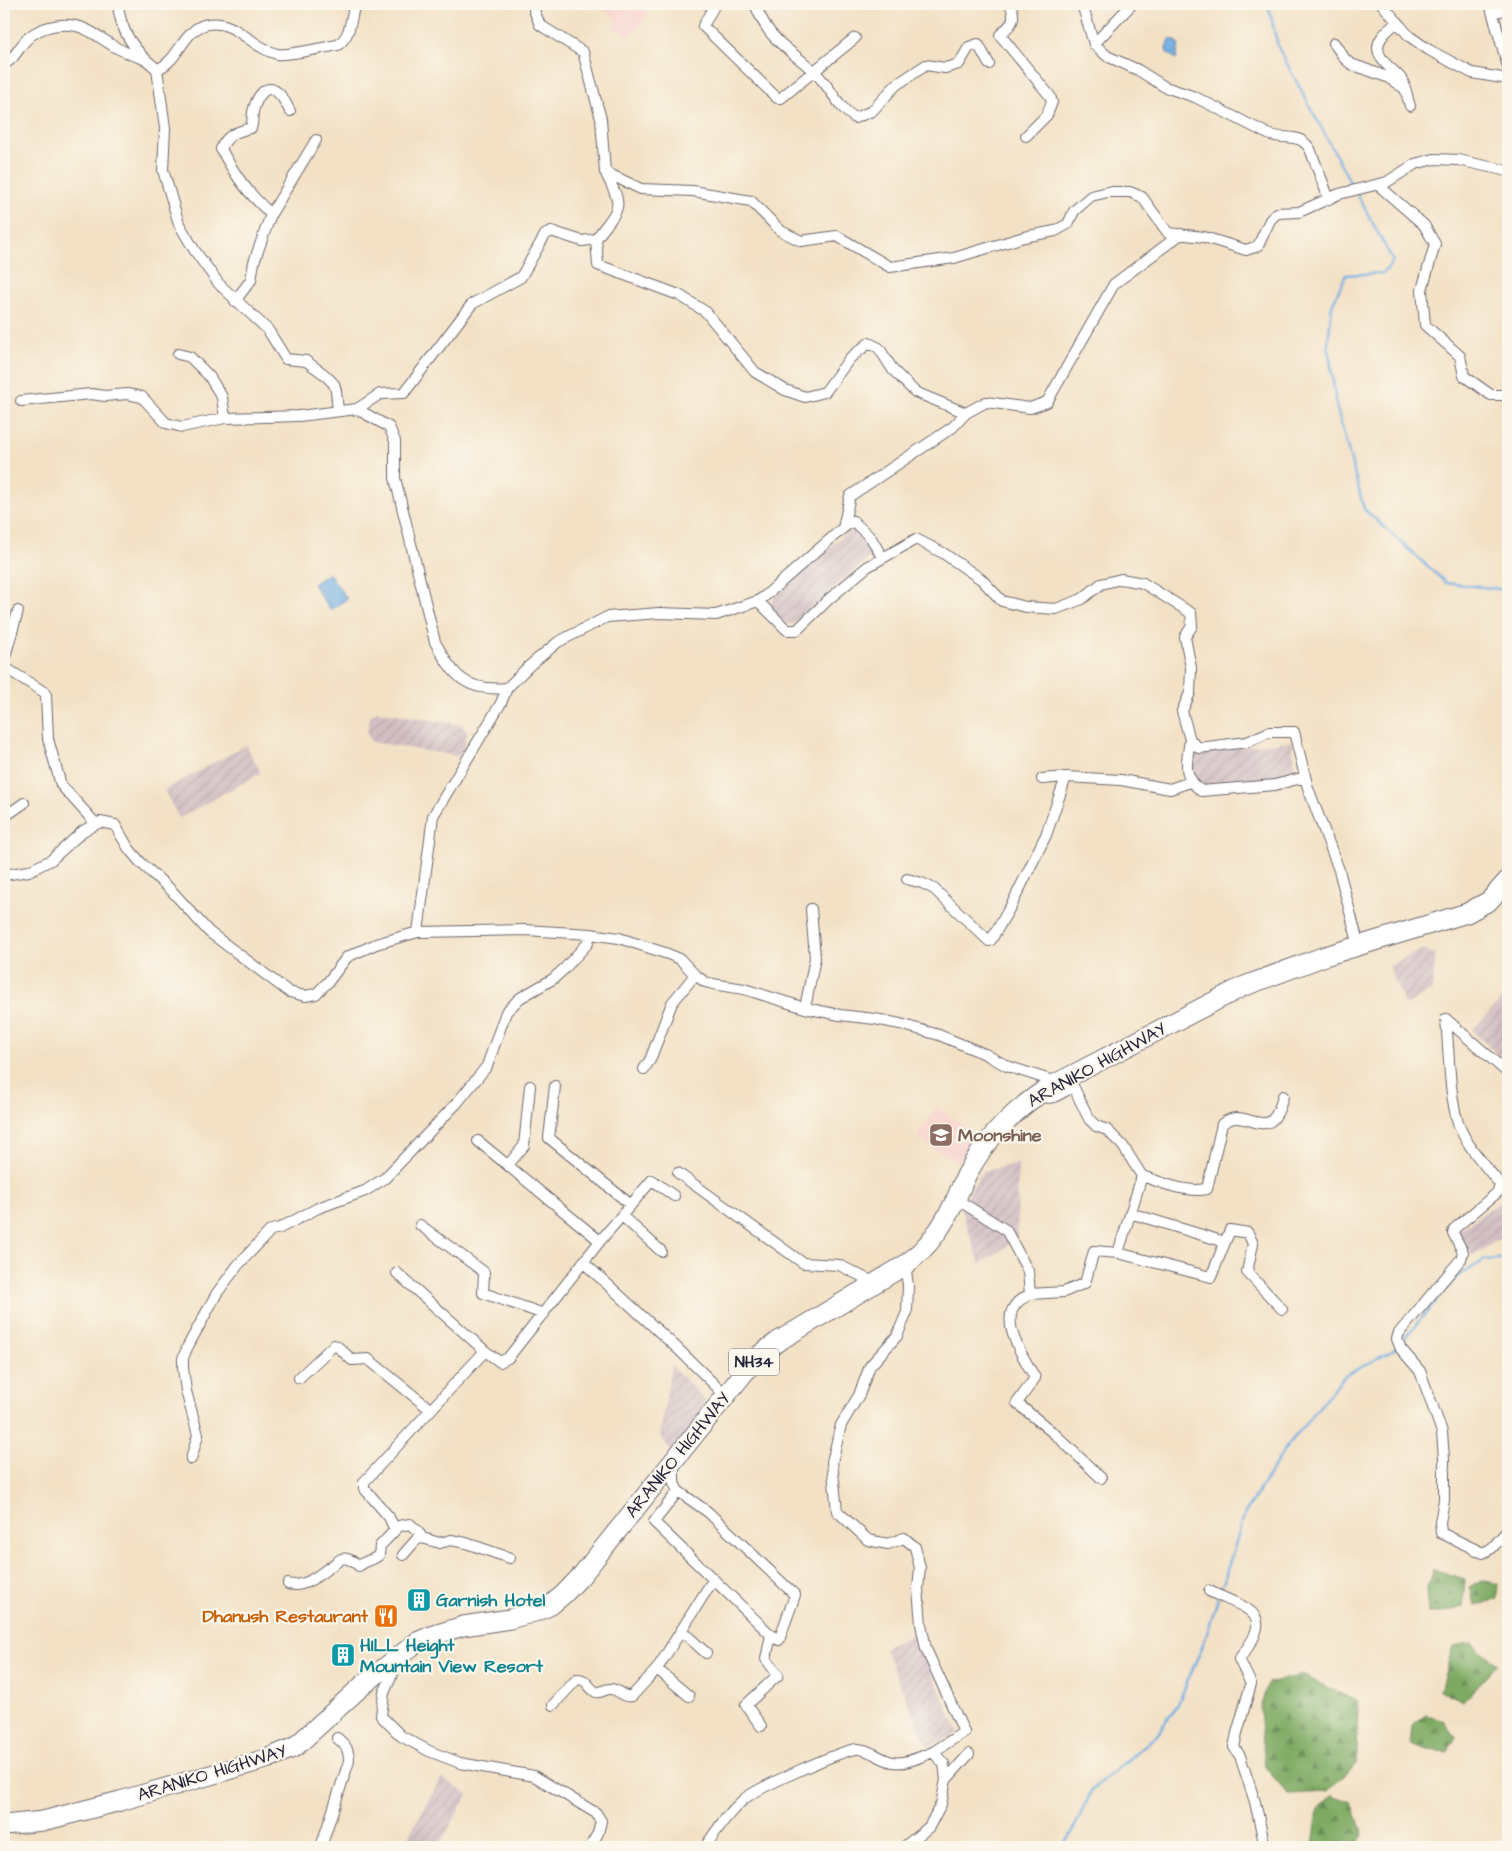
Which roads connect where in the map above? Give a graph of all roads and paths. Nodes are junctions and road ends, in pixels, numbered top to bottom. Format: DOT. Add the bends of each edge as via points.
graph roads {
  1 [pos="118,4"];
  2 [pos="355,4"];
  3 [pos="538,4"];
  4 [pos="714,4"];
  5 [pos="754,4"];
  6 [pos="1010,4"];
  7 [pos="1082,4"];
  8 [pos="1132,4"];
  9 [pos="1382,4"];
  10 [pos="1491,9"];
  11 [pos="1508,9"];
  12 [pos="1398,22"];
  13 [pos="855,38"];
  14 [pos="1334,43"];
  15 [pos="1094,44"];
  16 [pos="144,59"];
  17 [pos="4,64"];
  18 [pos="989,64"];
  19 [pos="1508,67"];
  20 [pos="157,69"];
  21 [pos="814,72"];
  22 [pos="1508,79"];
  23 [pos="1405,89"];
  24 [pos="1410,106"];
  25 [pos="290,111"];
  26 [pos="1026,136"];
  27 [pos="316,140"];
  28 [pos="1508,171"];
  29 [pos="605,172"];
  30 [pos="1378,185"];
  31 [pos="1330,199"];
  32 [pos="271,214"];
  33 [pos="1181,234"];
  34 [pos="596,238"];
  35 [pos="235,301"];
  36 [pos="178,354"];
  37 [pos="1508,396"];
  38 [pos="22,401"];
  39 [pos="357,409"];
  40 [pos="338,411"];
  41 [pos="966,412"];
  42 [pos="225,418"];
  43 [pos="843,528"];
  44 [pos="882,557"];
  45 [pos="758,601"];
  46 [pos="18,611"];
  47 [pos="4,660"];
  48 [pos="4,667"];
  49 [pos="507,688"];
  50 [pos="1190,740"];
  51 [pos="1066,777"];
  52 [pos="1305,777"];
  53 [pos="1042,779"];
  54 [pos="1190,782"];
  55 [pos="24,803"];
  56 [pos="4,817"];
  57 [pos="96,824"];
  58 [pos="4,875"];
  59 [pos="907,879"];
  60 [pos="1508,880"];
  61 [pos="811,909"];
  62 [pos="418,932"];
  63 [pos="590,934"];
  64 [pos="1359,946"];
  65 [pos="695,975"];
  66 [pos="805,1008"];
  67 [pos="644,1069"];
  68 [pos="1508,1073"];
  69 [pos="530,1086"];
  70 [pos="556,1086"];
  71 [pos="1048,1088"];
  72 [pos="1283,1096"];
  73 [pos="478,1141"];
  74 [pos="508,1165"];
  75 [pos="678,1173"];
  76 [pos="1142,1176"];
  77 [pos="674,1196"];
  78 [pos="956,1198"];
  79 [pos="631,1205"];
  80 [pos="1130,1213"];
  81 [pos="622,1216"];
  82 [pos="420,1225"];
  83 [pos="600,1241"];
  84 [pos="1224,1242"];
  85 [pos="661,1251"];
  86 [pos="1118,1253"];
  87 [pos="583,1262"];
  88 [pos="906,1265"];
  89 [pos="397,1274"];
  90 [pos="875,1283"];
  91 [pos="1030,1294"];
  92 [pos="1282,1309"];
  93 [pos="544,1314"];
  94 [pos="485,1351"];
  95 [pos="299,1378"];
  96 [pos="725,1396"];
  97 [pos="431,1410"];
  98 [pos="191,1459"];
  99 [pos="674,1459"];
  100 [pos="1101,1478"];
  101 [pos="678,1491"];
  102 [pos="395,1530"];
  103 [pos="1508,1530"];
  104 [pos="422,1538"];
  105 [pos="403,1555"];
  106 [pos="510,1558"];
  107 [pos="713,1580"];
  108 [pos="288,1584"];
  109 [pos="1209,1591"];
  110 [pos="682,1631"];
  111 [pos="771,1635"];
  112 [pos="402,1653"];
  113 [pos="706,1653"];
  114 [pos="657,1669"];
  115 [pos="689,1696"];
  116 [pos="553,1705"];
  117 [pos="761,1726"];
  118 [pos="337,1738"];
  119 [pos="934,1752"];
  120 [pos="968,1754"];
  121 [pos="946,1780"];
  122 [pos="4,1825"];
  123 [pos="321,1847"];
  124 [pos="590,1847"];
  125 [pos="705,1847"];
  126 [pos="904,1847"];
  127 [pos="1265,1847"];
  1 -- 16 [label="street" via="121,23"];
  2 -- 20 [label="street" via="349,33 338,45 279,54 254,44 223,24 209,24 195,30 165,66"];
  3 -- 29 [label="street" via="534,10 540,25 582,52 601,120"];
  4 -- 21 [label="street" via="703,26 772,95 781,98"];
  5 -- 21 [label="street" via="776,39"];
  6 -- 26 [label="street" via="1014,18 1000,35 1052,102 1047,115"];
  7 -- 15 [label="street"];
  8 -- 15 [label="street"];
  9 -- 12 [label="street"];
  10 -- 11 [label="street"];
  10 -- 19 [label="street"];
  12 -- 22 [label="street" via="1420,44 1462,68"];
  12 -- 23 [label="street" via="1380,40 1377,52 1399,76"];
  13 -- 21 [label="street"];
  14 -- 23 [label="street" via="1351,64"];
  15 -- 31 [label="street" via="1106,56 1165,87 1195,97 1276,137 1300,138 1310,149"];
  16 -- 17 [label="street" via="119,50 86,29 59,25 33,34"];
  16 -- 20 [label="street"];
  18 -- 21 [label="street" via="978,44 968,47 959,64 945,68 926,65 896,85 872,111 855,118 844,111"];
  20 -- 35 [label="street" via="164,128 163,170 179,224 194,251"];
  23 -- 24 [label="street"];
  25 -- 32 [label="street" via="278,92 270,88 265,90 252,114 251,128 236,131 221,149 235,175"];
  27 -- 32 [label="street"];
  28 -- 30 [label="street" via="1458,160 1434,159 1415,164"];
  29 -- 33 [label="street" via="641,189 693,191 751,201 781,230 801,241 837,236 890,267 954,258 1054,231 1068,224 1074,211 1090,196 1108,192 1130,192 1142,197 1168,233"];
  29 -- 34 [label="street" via="619,202 617,210"];
  30 -- 31 [label="street"];
  30 -- 37 [label="street" via="1424,225 1434,244 1422,290 1425,325 1460,356 1464,376 1491,395"];
  31 -- 33 [label="street" via="1299,212 1277,212 1258,246 1246,250 1204,237"];
  32 -- 35 [label="street" via="251,280"];
  33 -- 41 [label="street" via="1114,284 1047,402 1030,408 986,402"];
  34 -- 39 [label="street" via="582,241 551,232 545,235 521,277 472,304 404,393 380,394"];
  34 -- 41 [label="street" via="598,265 679,295 706,312 756,372 785,390 804,397 825,392 850,358 869,343 879,348 893,370 915,392"];
  35 -- 40 [label="street" via="268,330 286,359 306,360 334,384"];
  36 -- 42 [label="street" via="190,357 209,376 222,397"];
  38 -- 42 [label="street" via="127,394 142,396 168,424 185,427"];
  39 -- 40 [label="street"];
  39 -- 49 [label="street" via="389,427 396,441 395,478 436,642 449,667 460,679 475,686"];
  40 -- 42 [label="street" via="300,416"];
  41 -- 43 [label="street" via="953,427 850,496"];
  43 -- 44 [label="street" via="853,521 871,538"];
  43 -- 45 [label="street"];
  44 -- 45 [label="street" via="829,599 797,630 787,630"];
  44 -- 50 [label="street" via="916,539 981,579 1002,601 1026,607 1056,609 1082,599 1101,584 1121,579 1143,584 1183,607 1191,614 1192,626 1185,637 1191,668 1190,693 1182,711"];
  45 -- 49 [label="street" via="716,615 659,613 607,617 558,642"];
  46 -- 47 [label="street"];
  48 -- 57 [label="street" via="44,692 48,739 60,785"];
  49 -- 62 [label="street" via="433,816"];
  50 -- 52 [label="street" via="1199,748 1247,742 1269,732 1294,732"];
  50 -- 54 [label="street" via="1186,768"];
  51 -- 53 [label="street"];
  51 -- 54 [label="street" via="1133,782 1170,789"];
  51 -- 59 [label="street" via="1046,835 991,940 988,941 934,889"];
  52 -- 54 [label="street" via="1275,785 1200,791"];
  52 -- 64 [label="street" via="1339,870"];
  55 -- 56 [label="street"];
  57 -- 58 [label="street" via="83,831 51,860 29,871"];
  57 -- 62 [label="street" via="115,825 129,850 209,932 289,992 306,996 316,994 347,957 376,944"];
  60 -- 64 [label="highway, ARANIKO HIGHWAY / NH34" via="1489,900 1467,913"];
  61 -- 66 [label="street" via="815,958"];
  62 -- 63 [label="street" via="525,930"];
  63 -- 65 [label="street" via="619,938 668,954 680,960"];
  63 -- 98 [label="street" via="588,943 565,968 520,998 506,1012 488,1066 385,1178 365,1191 271,1230 217,1293 183,1358 186,1391 198,1435"];
  64 -- 71 [label="highway, ARANIKO HIGHWAY / NH34" via="1242,986"];
  65 -- 66 [label="street" via="705,982 744,988"];
  65 -- 67 [label="street" via="672,1003"];
  66 -- 71 [label="street" via="875,1018 939,1034 1007,1066 1050,1080"];
  68 -- 103 [label="street" via="1446,1019 1459,1124 1476,1154 1500,1184 1500,1189 1454,1229 1463,1252 1461,1259 1398,1333 1399,1344 1420,1371 1442,1432 1444,1500 1441,1533 1482,1553 1492,1548"];
  69 -- 74 [label="street" via="524,1146"];
  70 -- 79 [label="street" via="549,1138"];
  71 -- 76 [label="street" via="1044,1097 1048,1099 1074,1088 1089,1119 1107,1130 1123,1146"];
  71 -- 78 [label="highway, ARANIKO HIGHWAY / NH34" via="1006,1122 987,1144 966,1175"];
  72 -- 76 [label="street" via="1272,1122 1234,1118 1222,1124 1207,1189 1178,1188"];
  73 -- 74 [label="street"];
  74 -- 83 [label="street"];
  75 -- 90 [label="street" via="803,1263 840,1265"];
  76 -- 80 [label="street"];
  77 -- 79 [label="street" via="652,1180"];
  78 -- 88 [label="highway, ARANIKO HIGHWAY / NH34" via="936,1235 923,1252"];
  78 -- 91 [label="street" via="1006,1230 1028,1271"];
  79 -- 81 [label="street"];
  80 -- 84 [label="street"];
  80 -- 86 [label="street"];
  81 -- 83 [label="street"];
  81 -- 85 [label="street"];
  82 -- 93 [label="street" via="484,1272 483,1293"];
  83 -- 87 [label="street"];
  84 -- 86 [label="street" via="1211,1277"];
  84 -- 92 [label="street" via="1230,1230 1248,1233 1253,1244 1247,1272"];
  86 -- 91 [label="street" via="1094,1250 1085,1283 1064,1292"];
  87 -- 93 [label="street"];
  87 -- 96 [label="street"];
  88 -- 90 [label="highway, ARANIKO HIGHWAY / NH34"];
  88 -- 119 [label="street" via="907,1312 897,1336 870,1366 859,1395 841,1425 832,1462 837,1511 868,1540 888,1544 904,1538 915,1547 920,1568 920,1624 926,1649 964,1732"];
  89 -- 94 [label="street"];
  90 -- 96 [label="highway, ARANIKO HIGHWAY / NH34" via="761,1354"];
  91 -- 100 [label="street" via="1016,1303 1010,1314 1010,1329 1035,1378 1017,1403"];
  93 -- 94 [label="street" via="508,1358 500,1362"];
  94 -- 97 [label="street"];
  95 -- 97 [label="street" via="334,1345 352,1360 368,1359"];
  96 -- 99 [label="highway, ARANIKO HIGHWAY / NH34"];
  97 -- 102 [label="street" via="364,1482 364,1488 389,1517"];
  99 -- 101 [label="street" via="674,1483"];
  99 -- 112 [label="highway, ARANIKO HIGHWAY / NH34" via="581,1576 551,1605 510,1619 445,1631 417,1642"];
  101 -- 107 [label="street" via="654,1522"];
  101 -- 111 [label="street" via="708,1512 796,1595 779,1640"];
  102 -- 104 [label="street" via="410,1524"];
  102 -- 108 [label="street" via="380,1546 379,1555 374,1560 359,1566 351,1560 340,1559 314,1579"];
  104 -- 105 [label="street"];
  104 -- 106 [label="street" via="440,1543 451,1540 466,1543"];
  107 -- 110 [label="street"];
  107 -- 111 [label="street"];
  109 -- 127 [label="street" via="1245,1606 1254,1612 1258,1622 1256,1634 1239,1659 1251,1684 1234,1747 1255,1802"];
  110 -- 113 [label="street"];
  110 -- 114 [label="street"];
  111 -- 117 [label="street" via="766,1658 778,1675 746,1705"];
  112 -- 122 [label="highway, ARANIKO HIGHWAY / NH34" via="295,1747 120,1801 43,1821"];
  112 -- 124 [label="street" via="384,1694 381,1716 402,1736 428,1751 460,1763 534,1776 596,1813 601,1821"];
  114 -- 115 [label="street"];
  114 -- 116 [label="street" via="632,1696 627,1697 608,1688 596,1692 584,1680 577,1679"];
  118 -- 123 [label="street" via="349,1750 349,1761"];
  119 -- 121 [label="street" via="944,1764"];
  119 -- 125 [label="street" via="894,1763 858,1749 845,1751 745,1798 724,1818"];
  120 -- 121 [label="street"];
  121 -- 126 [label="street" via="941,1804 929,1827"];
}
